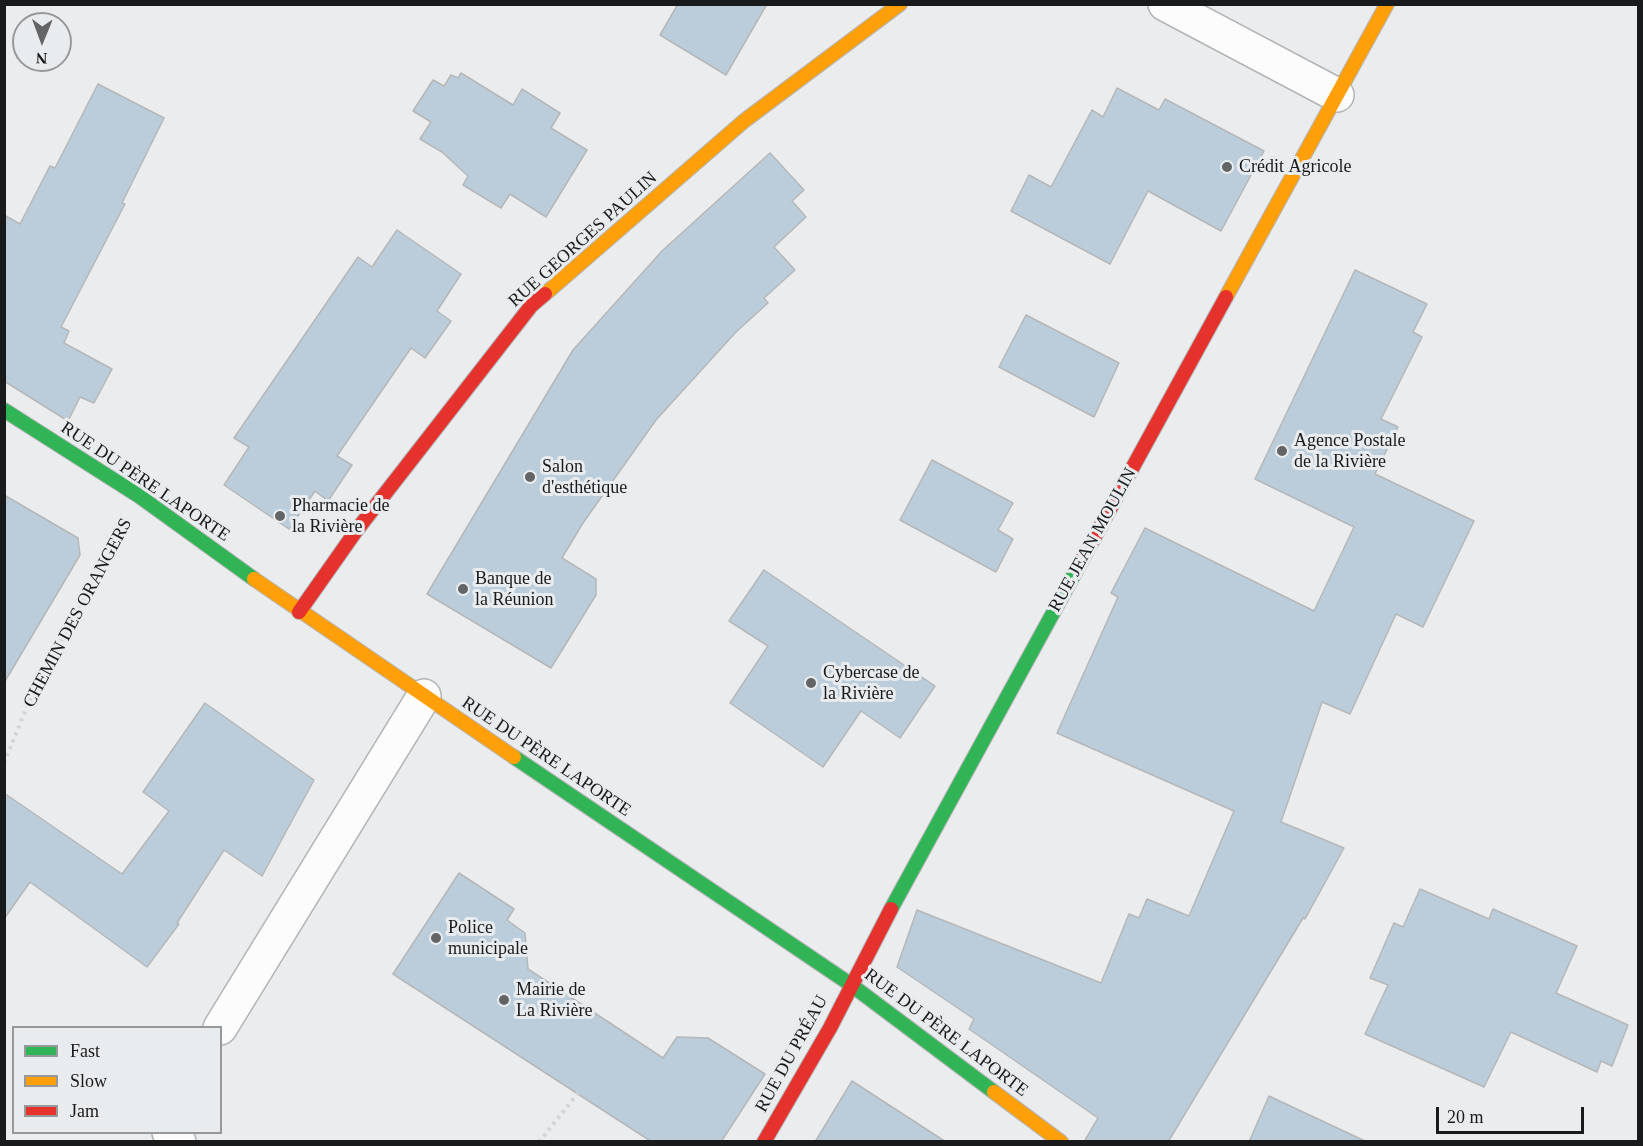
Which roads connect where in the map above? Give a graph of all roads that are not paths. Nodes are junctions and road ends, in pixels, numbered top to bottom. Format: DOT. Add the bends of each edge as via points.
graph roads {
  1 [pos="900,4"];
  2 [pos="1165,4"];
  3 [pos="1387,4"];
  4 [pos="1337,95"];
  5 [pos="4,410"];
  6 [pos="299,612"];
  7 [pos="424,696"];
  8 [pos="850,984"];
  9 [pos="221,1026"];
  10 [pos="764,1142"];
  11 [pos="1061,1142"];
  1 -- 6 [label="street, RUE GEORGES PAULIN" via="744,121 531,306 356,531"];
  2 -- 4 [label="street"];
  3 -- 4 [label="street, RUE JEAN MOULIN"];
  4 -- 8 [label="street, RUE JEAN MOULIN"];
  5 -- 6 [label="street, RUE DU PÈRE LAPORTE" via="139,496"];
  6 -- 7 [label="street, RUE DU PÈRE LAPORTE"];
  7 -- 8 [label="street, RUE DU PÈRE LAPORTE"];
  7 -- 9 [label="street"];
  8 -- 10 [label="street, RUE DU PRÉAU" via="830,1028"];
  8 -- 11 [label="street, RUE DU PÈRE LAPORTE"];
}
